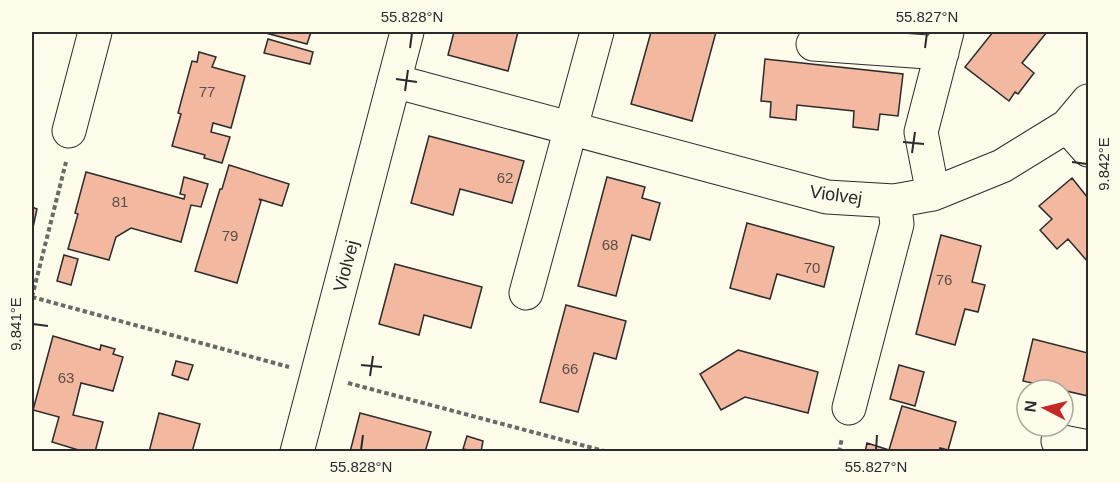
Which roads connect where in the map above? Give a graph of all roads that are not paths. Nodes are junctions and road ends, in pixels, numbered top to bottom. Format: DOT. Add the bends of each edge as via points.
graph roads {
  1 [pos="96,32"];
  2 [pos="407,32"];
  3 [pos="597,32"];
  4 [pos="945,42"];
  5 [pos="813,44"];
  6 [pos="394,81"];
  7 [pos="1089,101"];
  8 [pos="1067,126"];
  9 [pos="571,127"];
  10 [pos="69,131"];
  11 [pos="1089,150"];
  12 [pos="933,194"];
  13 [pos="894,201"];
  14 [pos="526,293"];
  15 [pos="849,408"];
  16 [pos="297,452"];
  1 -- 10 [label="street"];
  2 -- 6 [label="street, Violvej"];
  3 -- 9 [label="street"];
  4 -- 5 [label="street"];
  4 -- 12 [label="street" via="921,132"];
  6 -- 9 [label="street, Violvej"];
  6 -- 16 [label="street, Violvej"];
  7 -- 8 [label="street, Violvej"];
  8 -- 11 [label="street"];
  8 -- 12 [label="street, Violvej" via="1002,166"];
  9 -- 13 [label="street, Violvej" via="827,197"];
  9 -- 14 [label="street"];
  12 -- 13 [label="street, Violvej"];
  13 -- 15 [label="street" via="897,224"];
}
